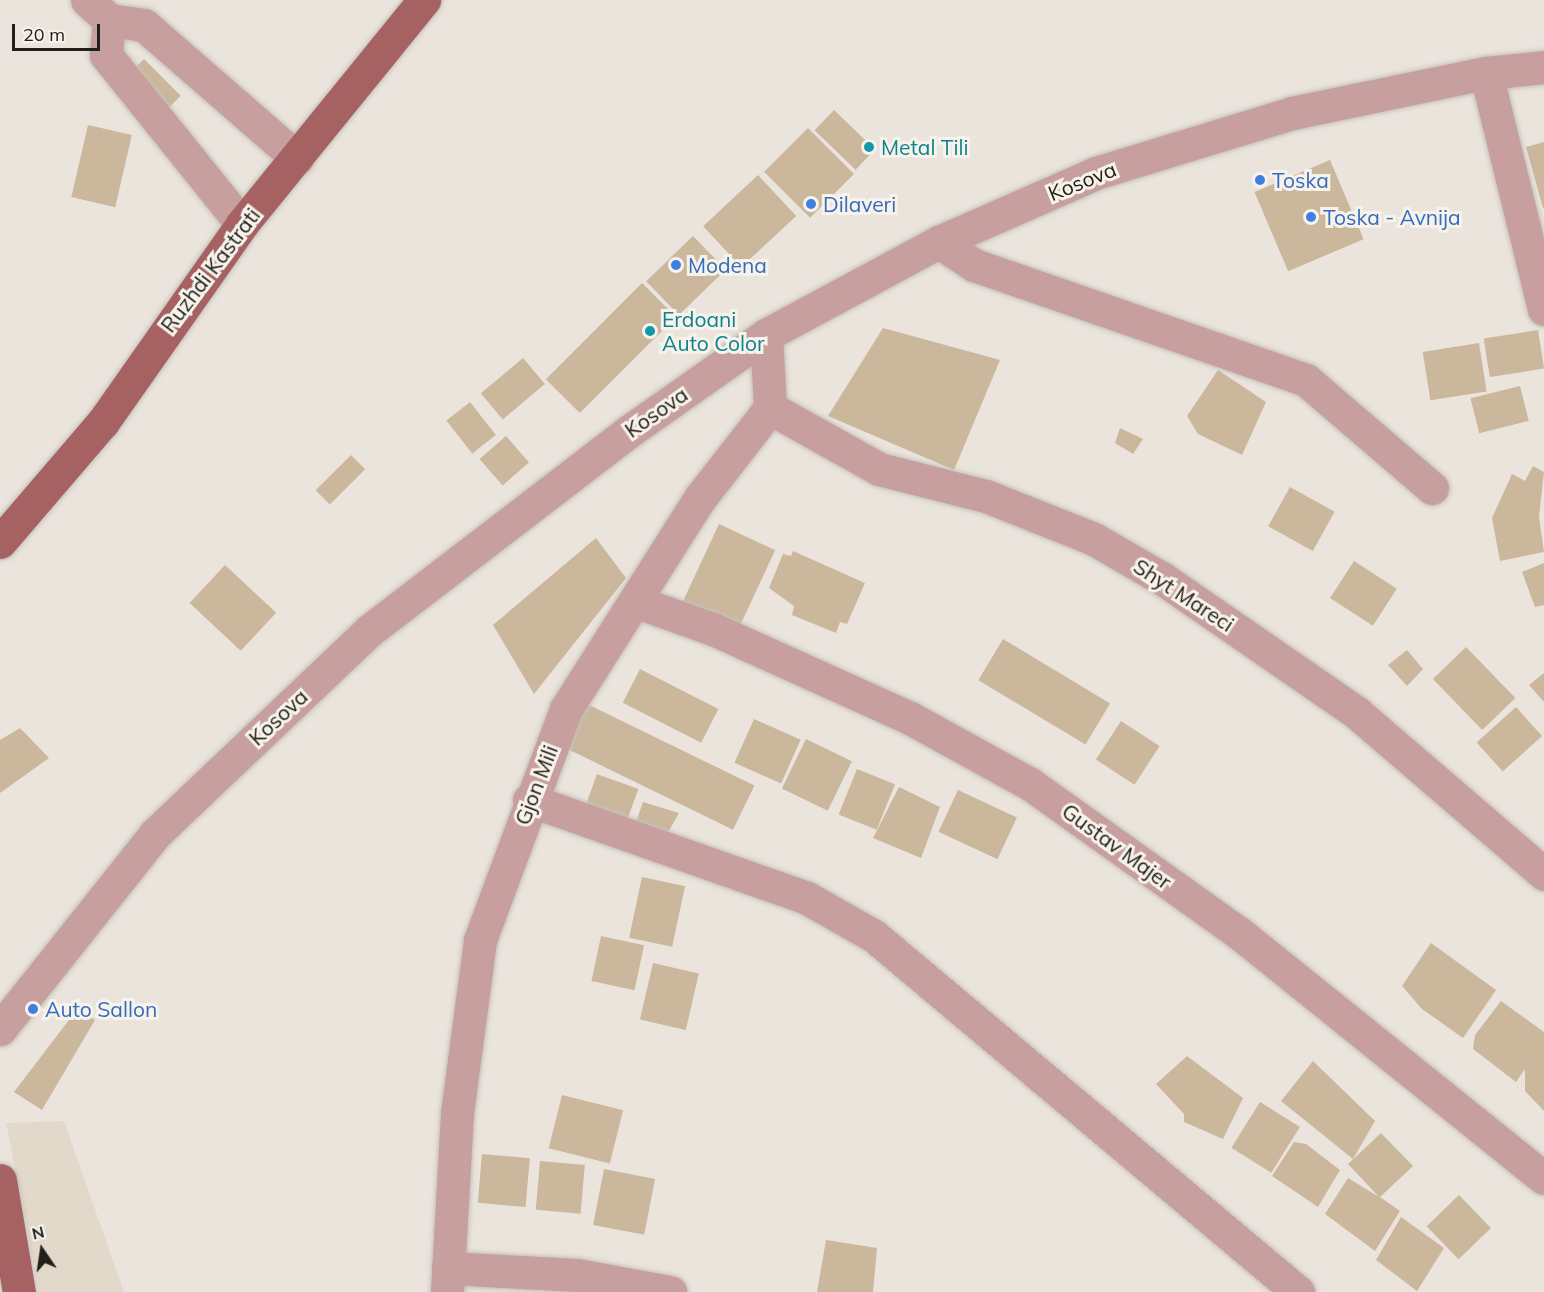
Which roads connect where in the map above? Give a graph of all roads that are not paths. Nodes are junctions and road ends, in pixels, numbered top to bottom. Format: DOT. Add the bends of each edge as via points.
graph roads {
  1 [pos="424,0"];
  2 [pos="103,8"];
  3 [pos="1544,67"];
  4 [pos="1486,73"];
  5 [pos="297,158"];
  6 [pos="242,224"];
  7 [pos="939,242"];
  8 [pos="1544,309"];
  9 [pos="766,335"];
  10 [pos="770,408"];
  11 [pos="1432,488"];
  12 [pos="0,542"];
  13 [pos="637,602"];
  14 [pos="529,800"];
  15 [pos="1544,874"];
  16 [pos="0,1029"];
  17 [pos="1544,1178"];
  18 [pos="0,1180"];
  19 [pos="448,1280"];
  20 [pos="19,1292"];
  21 [pos="670,1292"];
  22 [pos="1298,1292"];
  1 -- 5 [label="main road, Ruzhdi Kastrati"];
  2 -- 5 [label="street" via="144,25"];
  2 -- 6 [label="street" via="106,55"];
  3 -- 4 [label="street, Kosova"];
  4 -- 7 [label="street, Kosova" via="1292,113 1096,173"];
  4 -- 8 [label="street"];
  5 -- 6 [label="main road, Ruzhdi Kastrati"];
  6 -- 12 [label="main road, Ruzhdi Kastrati" via="103,422"];
  7 -- 9 [label="street, Kosova"];
  7 -- 11 [label="street" via="974,265 1306,380"];
  9 -- 10 [label="street"];
  9 -- 16 [label="street, Kosova" via="628,432 370,630 155,834"];
  10 -- 13 [label="street, Gjon Mili" via="700,498"];
  10 -- 15 [label="street, Shyt Mareci" via="879,470 986,496 1094,539 1163,579 1357,712"];
  13 -- 14 [label="street, Gjon Mili" via="566,708"];
  13 -- 17 [label="street, Gustav Majer" via="713,629 910,718 1030,784 1239,933"];
  14 -- 19 [label="street, Gjon Mili" via="480,940 457,1113"];
  14 -- 22 [label="street" via="807,898 874,936"];
  18 -- 20 [label="main road"];
  19 -- 21 [label="street" via="577,1275"];
}
